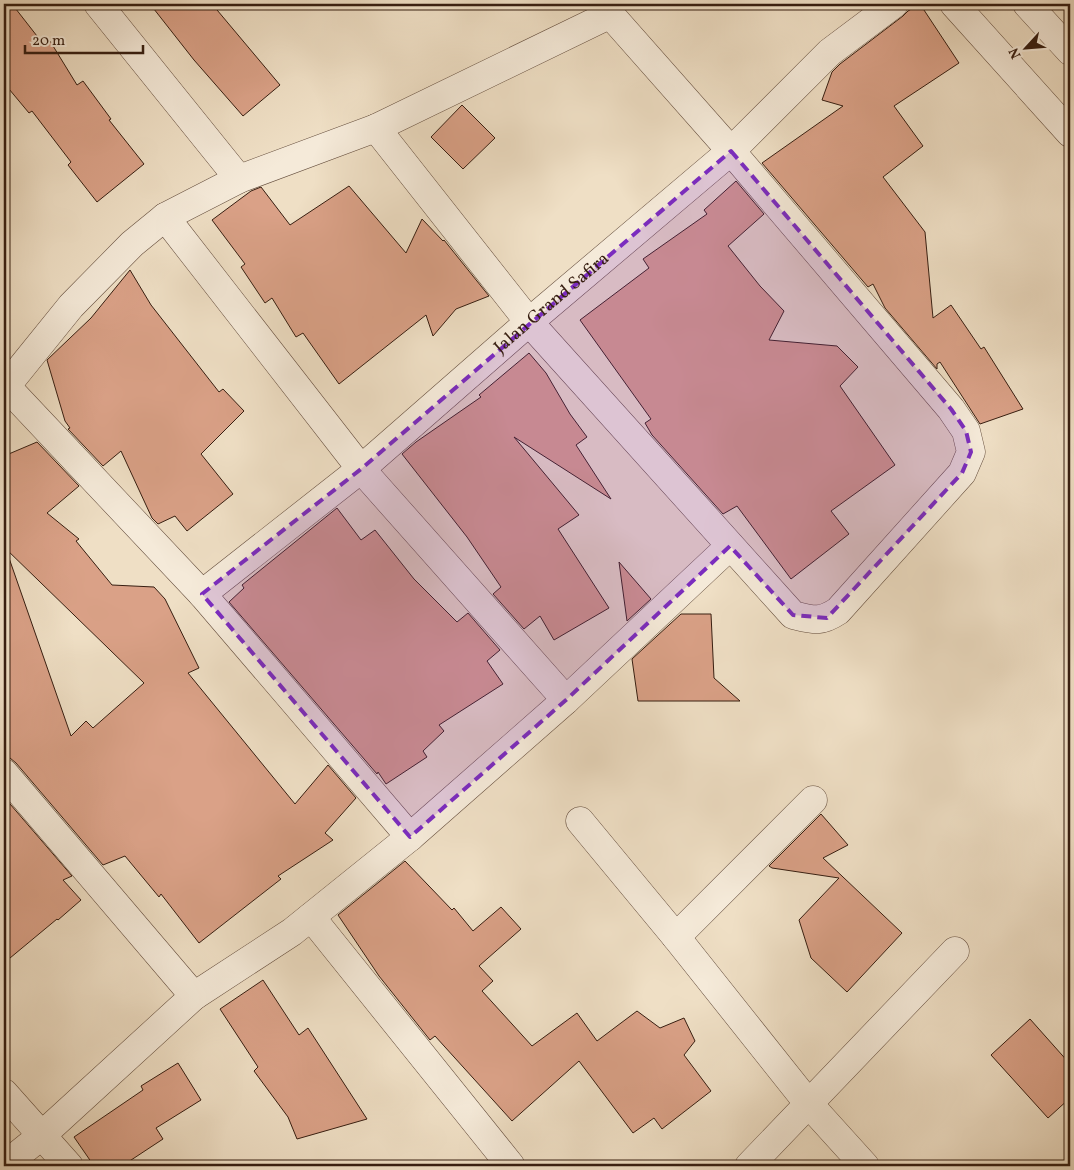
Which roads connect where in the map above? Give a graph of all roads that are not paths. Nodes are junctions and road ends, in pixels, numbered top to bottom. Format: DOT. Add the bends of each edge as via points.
graph roads {
  1 [pos="98,4"];
  2 [pos="894,4"];
  3 [pos="954,4"];
  4 [pos="1027,4"];
  5 [pos="606,9"];
  6 [pos="1070,51"];
  7 [pos="376,128"];
  8 [pos="1070,134"];
  9 [pos="731,151"];
  10 [pos="239,179"];
  11 [pos="166,217"];
  12 [pos="529,322"];
  13 [pos="5,388"];
  14 [pos="361,469"];
  15 [pos="730,546"];
  16 [pos="202,594"];
  17 [pos="566,700"];
  18 [pos="4,773"];
  19 [pos="813,800"];
  20 [pos="580,821"];
  21 [pos="410,837"];
  22 [pos="311,917"];
  23 [pos="676,937"];
  24 [pos="955,950"];
  25 [pos="194,996"];
  26 [pos="4,1092"];
  27 [pos="808,1103"];
  28 [pos="41,1136"];
  29 [pos="4,1166"];
  30 [pos="69,1166"];
  31 [pos="511,1166"];
  32 [pos="749,1166"];
  33 [pos="865,1166"];
  1 -- 10 [label="street"];
  2 -- 9 [label="street, Jalan Grand Safira" via="830,52"];
  3 -- 8 [label="street"];
  4 -- 6 [label="street"];
  5 -- 7 [label="street"];
  5 -- 9 [label="street"];
  7 -- 10 [label="street"];
  7 -- 12 [label="street"];
  9 -- 12 [label="street, Jalan Grand Safira"];
  9 -- 15 [label="street" via="951,408 966,431 971,452 962,473 838,610 827,618 812,620 792,615"];
  10 -- 11 [label="street"];
  11 -- 13 [label="street" via="132,244 71,306"];
  11 -- 14 [label="street"];
  12 -- 14 [label="street, Jalan Grand Safira"];
  12 -- 15 [label="street"];
  13 -- 16 [label="street"];
  14 -- 16 [label="street, Jalan Grand Safira"];
  14 -- 17 [label="street"];
  15 -- 17 [label="street"];
  16 -- 21 [label="street"];
  17 -- 21 [label="street"];
  18 -- 25 [label="street"];
  19 -- 23 [label="street"];
  20 -- 23 [label="street"];
  21 -- 22 [label="street"];
  22 -- 25 [label="street"];
  22 -- 31 [label="street"];
  23 -- 27 [label="street"];
  24 -- 27 [label="street"];
  25 -- 28 [label="street"];
  26 -- 28 [label="street"];
  27 -- 32 [label="street"];
  27 -- 33 [label="street"];
  28 -- 29 [label="street"];
  28 -- 30 [label="street"];
}
